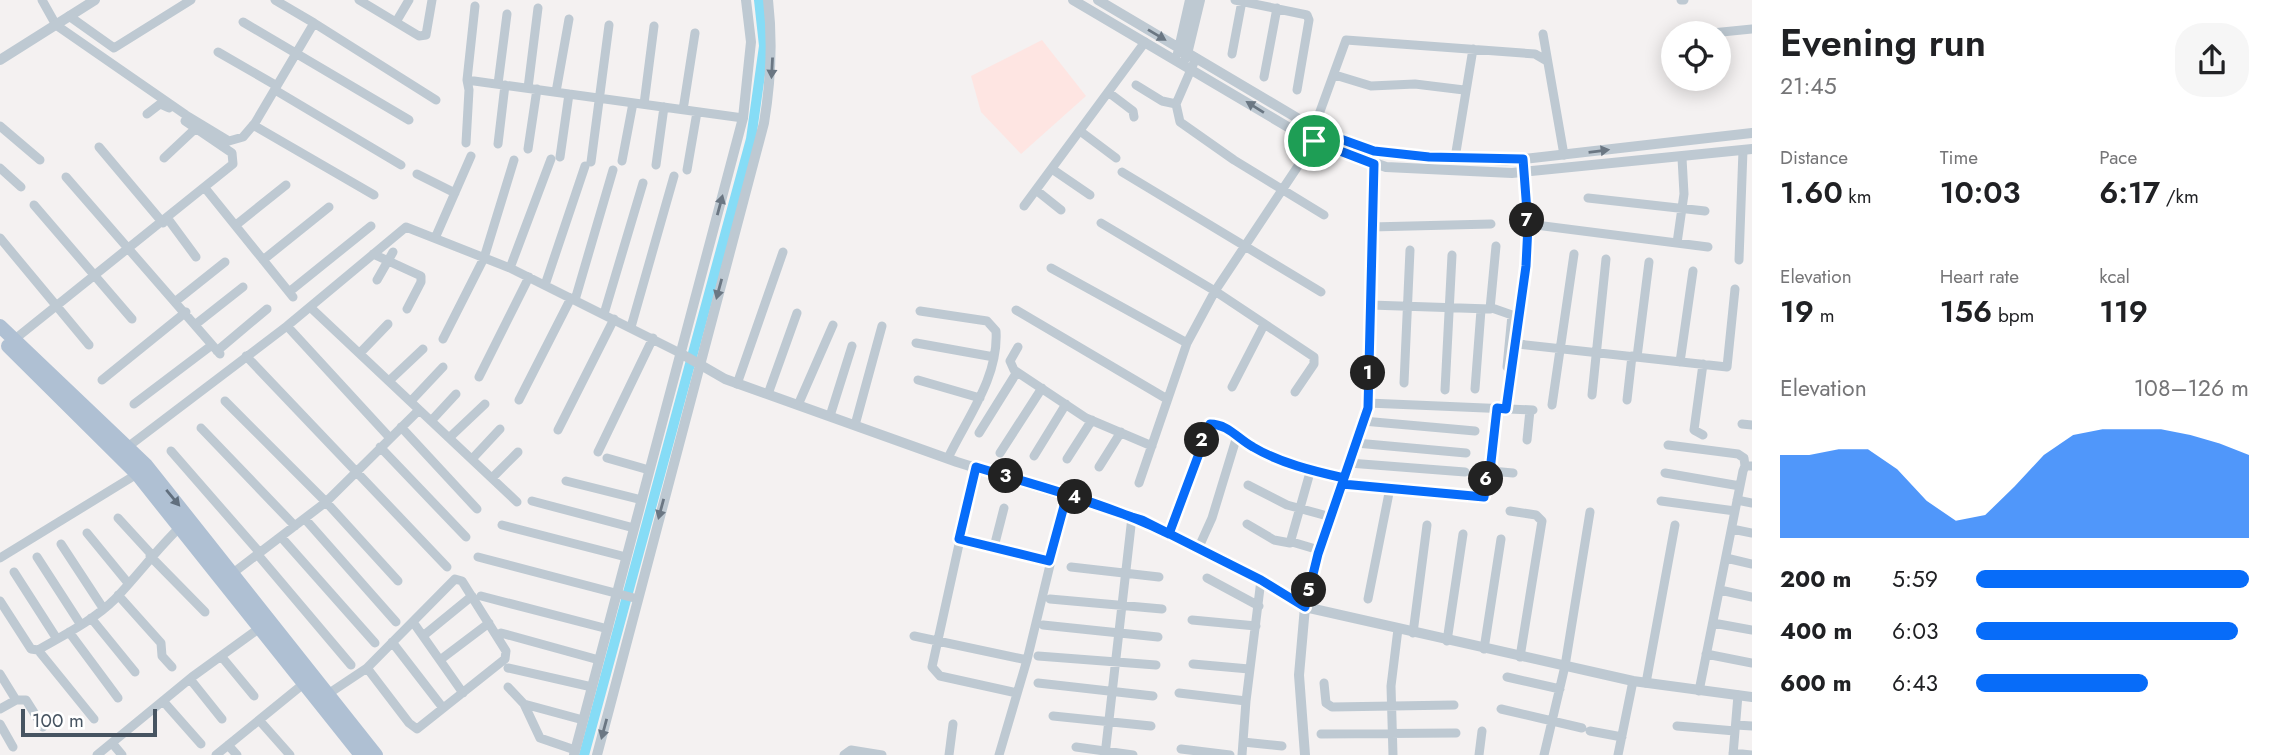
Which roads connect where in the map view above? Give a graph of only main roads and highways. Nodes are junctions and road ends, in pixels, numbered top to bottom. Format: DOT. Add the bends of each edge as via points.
graph roads {
  1 [pos="0,326"];
  2 [pos="0,338"];
  3 [pos="123,451"];
  4 [pos="186,523"];
  5 [pos="265,624"];
  6 [pos="310,679"];
  7 [pos="361,755"];
  8 [pos="376,755"];
  1 -- 3 [label="main road"];
  2 -- 3 [label="main road"];
  3 -- 4 [label="main road, one-way"];
  3 -- 4 [label="main road" via="137,474"];
  4 -- 5 [label="main road"];
  4 -- 5 [label="main road" via="233,573"];
  5 -- 6 [label="main road"];
  6 -- 7 [label="main road"];
  6 -- 8 [label="main road" via="328,694"];
}
